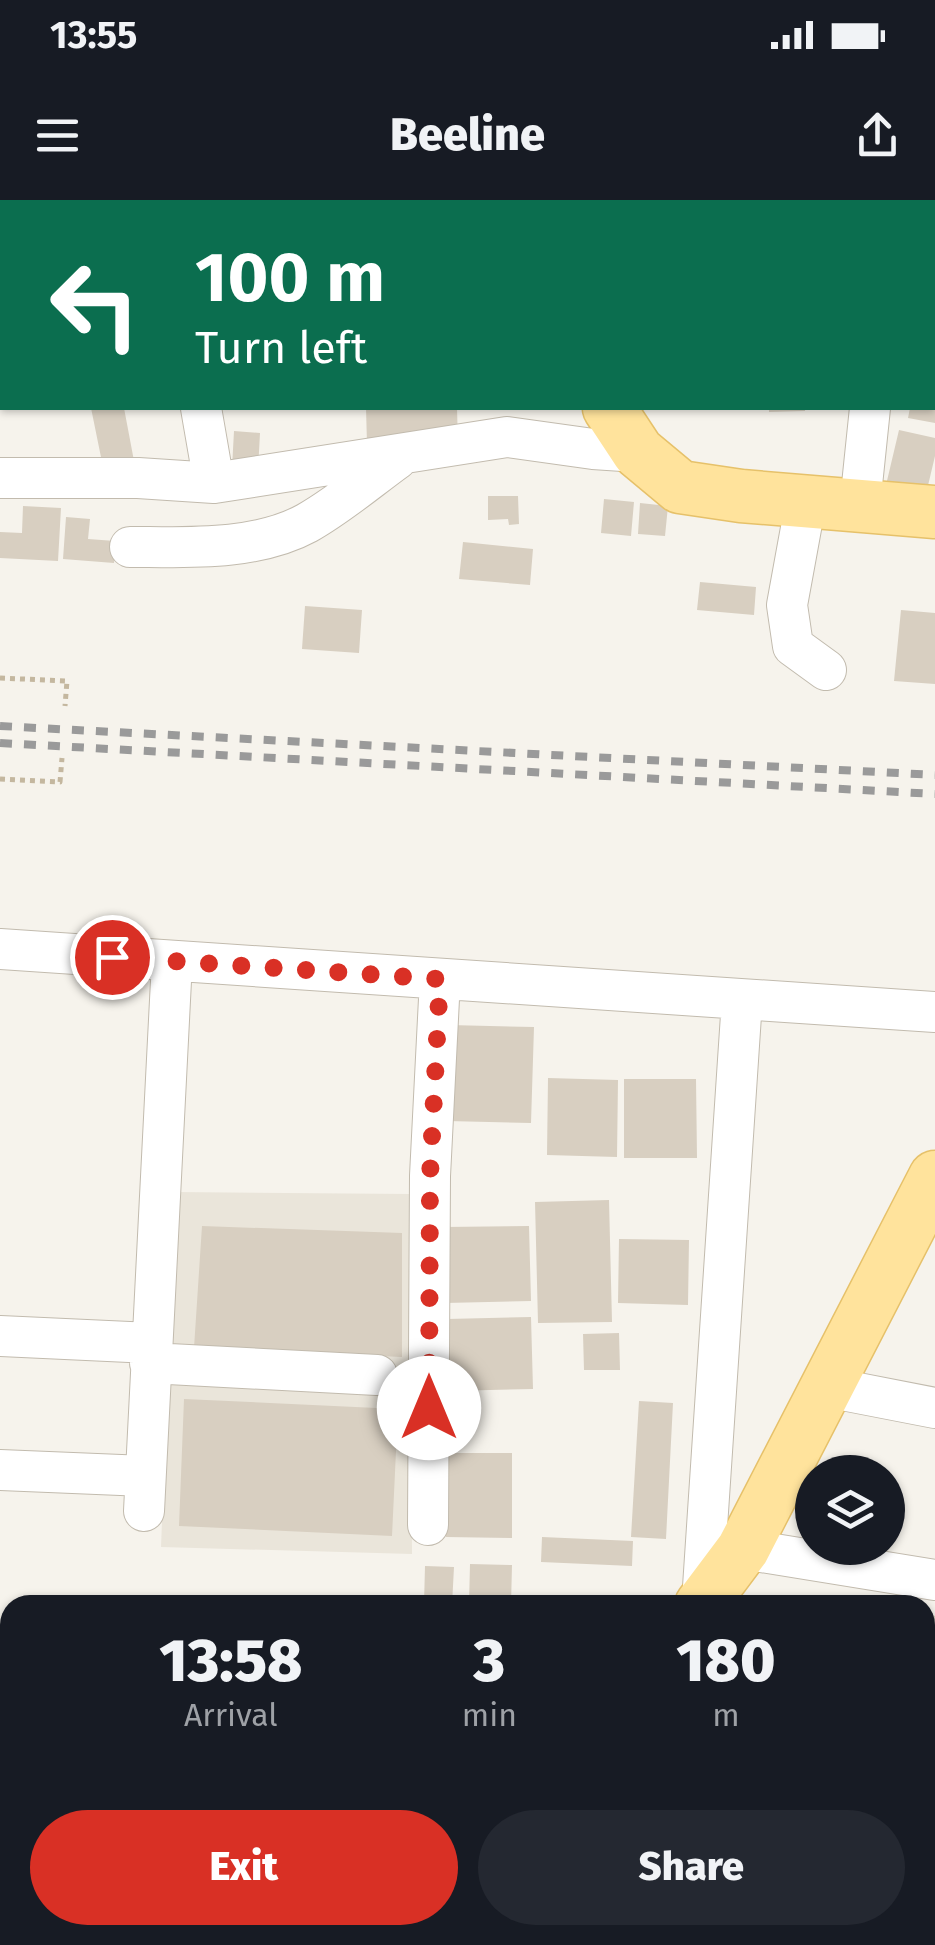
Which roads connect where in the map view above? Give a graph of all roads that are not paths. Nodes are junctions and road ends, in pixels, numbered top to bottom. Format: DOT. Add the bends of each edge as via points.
graph roads {
  1 [pos="201,410"];
  2 [pos="610,410"];
  3 [pos="870,410"];
  4 [pos="519,422"];
  5 [pos="638,452"];
  6 [pos="402,455"];
  7 [pos="0,478"];
  8 [pos="214,483"];
  9 [pos="806,501"];
  10 [pos="860,504"];
  11 [pos="935,512"];
  12 [pos="130,546"];
  13 [pos="826,670"];
  14 [pos="0,949"];
  15 [pos="172,961"];
  16 [pos="440,979"];
  17 [pos="742,1000"];
  18 [pos="935,1012"];
  19 [pos="935,1177"];
  20 [pos="0,1336"];
  21 [pos="150,1353"];
  22 [pos="377,1375"];
  23 [pos="827,1387"];
  24 [pos="935,1408"];
  25 [pos="0,1470"];
  26 [pos="428,1525"];
  27 [pos="743,1549"];
  28 [pos="935,1580"];
  29 [pos="866,1587"];
  30 [pos="703,1595"];
  31 [pos="709,1595"];
  1 -- 8 [label="street"];
  2 -- 5 [label="main road"];
  3 -- 10 [label="street"];
  4 -- 5 [label="street"];
  4 -- 6 [label="street"];
  5 -- 9 [label="main road" via="680,487"];
  6 -- 8 [label="street"];
  6 -- 12 [label="street" via="306,524 270,537"];
  7 -- 8 [label="street"];
  9 -- 10 [label="main road"];
  9 -- 13 [label="street" via="787,604 793,646"];
  10 -- 11 [label="main road"];
  14 -- 15 [label="street"];
  15 -- 16 [label="street"];
  15 -- 21 [label="street"];
  16 -- 17 [label="street"];
  16 -- 26 [label="street" via="430,1176"];
  17 -- 18 [label="street"];
  17 -- 30 [label="street"];
  19 -- 23 [label="main road"];
  20 -- 21 [label="street"];
  21 -- 22 [label="street"];
  21 -- 25 [label="street" via="145,1493"];
  23 -- 24 [label="street"];
  23 -- 27 [label="main road"];
  27 -- 29 [label="street"];
  27 -- 31 [label="main road"];
  28 -- 29 [label="street"];
}
